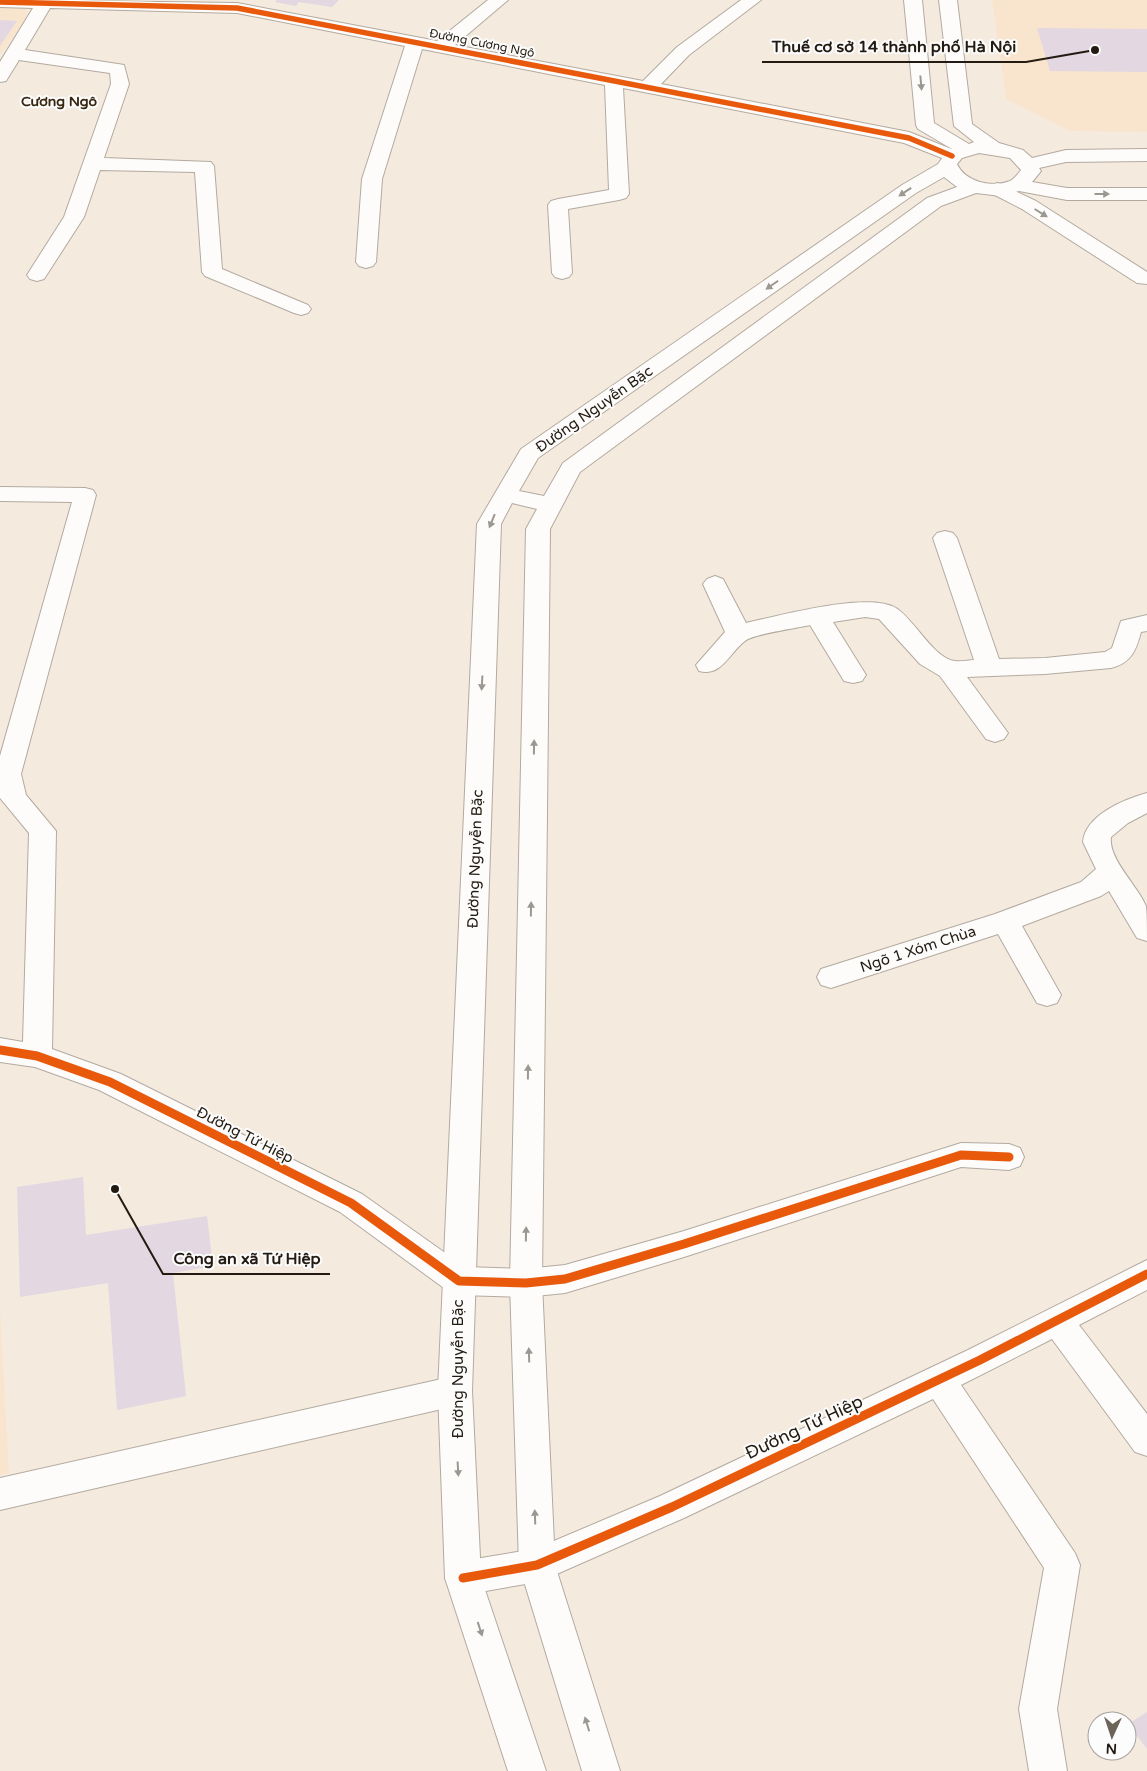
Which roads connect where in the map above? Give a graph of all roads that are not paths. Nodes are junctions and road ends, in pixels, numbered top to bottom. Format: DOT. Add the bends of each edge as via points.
graph roads {
  1 [pos="499,0"];
  2 [pos="752,0"];
  3 [pos="913,0"];
  4 [pos="948,0"];
  5 [pos="0,2"];
  6 [pos="46,3"];
  7 [pos="205,4"];
  8 [pos="416,42"];
  9 [pos="441,47"];
  10 [pos="14,54"];
  11 [pos="0,77"];
  12 [pos="614,80"];
  13 [pos="648,87"];
  14 [pos="992,148"];
  15 [pos="1147,155"];
  16 [pos="955,157"];
  17 [pos="93,164"];
  18 [pos="1029,164"];
  19 [pos="1019,185"];
  20 [pos="986,188"];
  21 [pos="1147,194"];
  22 [pos="366,262"];
  23 [pos="562,273"];
  24 [pos="37,275"];
  25 [pos="1146,279"];
  26 [pos="301,309"];
  27 [pos="0,494"];
  28 [pos="506,495"];
  29 [pos="551,506"];
  30 [pos="945,538"];
  31 [pos="715,584"];
  32 [pos="817,616"];
  33 [pos="1147,623"];
  34 [pos="738,633"];
  35 [pos="708,664"];
  36 [pos="990,666"];
  37 [pos="949,670"];
  38 [pos="853,675"];
  39 [pos="995,733"];
  40 [pos="1147,802"];
  41 [pos="1110,870"];
  42 [pos="1005,922"];
  43 [pos="1147,932"];
  44 [pos="832,977"];
  45 [pos="1047,995"];
  46 [pos="0,1050"];
  47 [pos="37,1056"];
  48 [pos="1009,1157"];
  49 [pos="1147,1274"];
  50 [pos="459,1281"];
  51 [pos="526,1283"];
  52 [pos="1057,1321"];
  53 [pos="939,1380"];
  54 [pos="455,1391"];
  55 [pos="1147,1441"];
  56 [pos="0,1494"];
  57 [pos="538,1565"];
  58 [pos="463,1578"];
  59 [pos="527,1771"];
  60 [pos="601,1771"];
  61 [pos="1048,1771"];
  1 -- 9 [label="street, Đường Cương Ngô"];
  2 -- 13 [label="street" via="683,51"];
  3 -- 16 [label="street, one-way" via="925,125"];
  4 -- 14 [label="street" via="963,126"];
  5 -- 6 [label="street, Đường Cương Ngô"];
  6 -- 7 [label="street, Đường Cương Ngô"];
  6 -- 10 [label="street"];
  7 -- 8 [label="street, Đường Cương Ngô"];
  8 -- 9 [label="street, Đường Cương Ngô"];
  8 -- 22 [label="street, Đường Cương Ngô" via="372,179"];
  9 -- 12 [label="street, Đường Cương Ngô"];
  10 -- 11 [label="street"];
  10 -- 17 [label="street" via="118,69 120,84"];
  12 -- 13 [label="street, Đường Cương Ngô"];
  12 -- 23 [label="street" via="619,194 558,205"];
  13 -- 16 [label="street, Đường Cương Ngô" via="909,138"];
  14 -- 16 [label="street"];
  14 -- 18 [label="street" via="1008,150"];
  15 -- 18 [label="street" via="1066,156"];
  16 -- 20 [label="street" via="956,178"];
  16 -- 28 [label="street, Đường Nguyễn Bặc, one-way" via="529,454"];
  17 -- 24 [label="street" via="74,217"];
  17 -- 26 [label="street" via="204,166 212,272"];
  18 -- 19 [label="street" via="1028,179"];
  19 -- 20 [label="street"];
  19 -- 21 [label="street, one-way" via="1067,194"];
  20 -- 25 [label="street, one-way" via="1029,205"];
  20 -- 29 [label="street" via="934,202 571,468"];
  27 -- 47 [label="street" via="84,495 8,774 13,798 43,831"];
  28 -- 29 [label="street"];
  28 -- 50 [label="street, Đường Nguyễn Bặc, one-way" via="489,524"];
  51 -- 29 [label="street, one-way" via="538,529"];
  30 -- 36 [label="street"];
  31 -- 34 [label="street"];
  32 -- 34 [label="street"];
  32 -- 37 [label="street" via="865,609 887,613 929,658"];
  32 -- 38 [label="street"];
  33 -- 36 [label="street" via="1130,627 1123,652 1111,660 1045,666"];
  34 -- 35 [label="street"];
  36 -- 37 [label="street"];
  37 -- 39 [label="street"];
  40 -- 41 [label="street" via="1100,831 1098,846"];
  41 -- 42 [label="street, Ngõ 1 Xóm Chùa" via="1091,889"];
  41 -- 43 [label="street"];
  42 -- 44 [label="street, Ngõ 1 Xóm Chùa"];
  42 -- 45 [label="street"];
  46 -- 47 [label="street, Đường Tứ Hiệp"];
  47 -- 50 [label="street, Đường Tứ Hiệp" via="110,1082 350,1203"];
  48 -- 51 [label="street" via="960,1155 675,1247 565,1279"];
  49 -- 52 [label="street, Đường Tứ Hiệp"];
  50 -- 51 [label="street"];
  50 -- 54 [label="street, Đường Nguyễn Bặc"];
  57 -- 51 [label="street, one-way"];
  52 -- 53 [label="street, Đường Tứ Hiệp"];
  52 -- 55 [label="street"];
  53 -- 57 [label="street, Đường Tứ Hiệp" via="672,1507"];
  53 -- 61 [label="street" via="1062,1564 1038,1709"];
  54 -- 56 [label="street"];
  54 -- 58 [label="street, Đường Nguyễn Bặc, one-way"];
  57 -- 58 [label="street, Đường Tứ Hiệp"];
  60 -- 57 [label="street, one-way"];
  58 -- 59 [label="street, Đường Nguyễn Bặc, one-way"];
}
